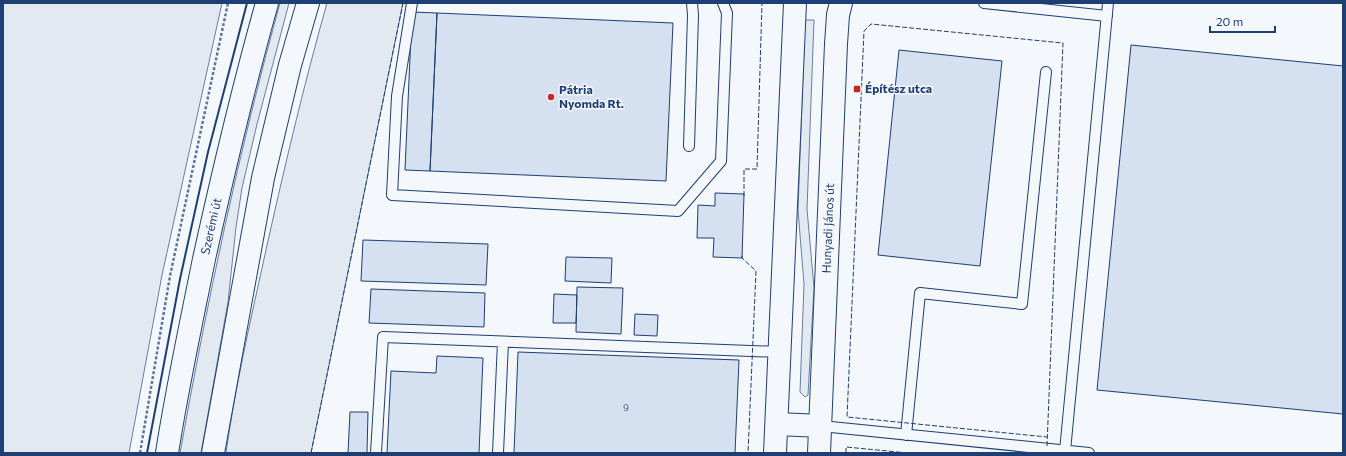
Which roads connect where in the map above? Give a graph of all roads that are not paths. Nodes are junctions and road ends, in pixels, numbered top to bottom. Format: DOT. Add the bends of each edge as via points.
graph roads {
  1 [pos="267,3"];
  2 [pos="308,3"];
  3 [pos="412,3"];
  4 [pos="692,3"];
  5 [pos="723,3"];
  6 [pos="795,3"];
  7 [pos="984,3"];
  8 [pos="1108,3"];
  9 [pos="838,7"];
  10 [pos="1107,16"];
  11 [pos="1046,72"];
  12 [pos="688,146"];
  13 [pos="502,342"];
  14 [pos="779,352"];
  15 [pos="777,424"];
  16 [pos="821,426"];
  17 [pos="906,435"];
  18 [pos="1065,450"];
  19 [pos="167,453"];
  20 [pos="213,453"];
  21 [pos="376,453"];
  22 [pos="498,453"];
  23 [pos="775,453"];
  24 [pos="819,453"];
  25 [pos="1089,453"];
  1 -- 19 [label="main road, Szerémi út" via="222,177"];
  2 -- 20 [label="main road" via="263,178"];
  3 -- 5 [label="lane" via="397,96 392,196 678,211 721,161 726,13"];
  4 -- 12 [label="lane"];
  6 -- 14 [label="main road"];
  7 -- 10 [label="lane"];
  8 -- 10 [label="lane"];
  9 -- 16 [label="main road, Hunyadi János út"];
  10 -- 18 [label="lane"];
  11 -- 17 [label="lane" via="1022,304 920,293"];
  13 -- 14 [label="lane"];
  13 -- 21 [label="lane" via="383,337"];
  13 -- 22 [label="lane"];
  14 -- 15 [label="main road"];
  15 -- 16 [label="main road"];
  15 -- 23 [label="main road"];
  16 -- 17 [label="lane"];
  16 -- 24 [label="main road, Hunyadi János út"];
  17 -- 18 [label="lane"];
  18 -- 25 [label="lane"];
}
